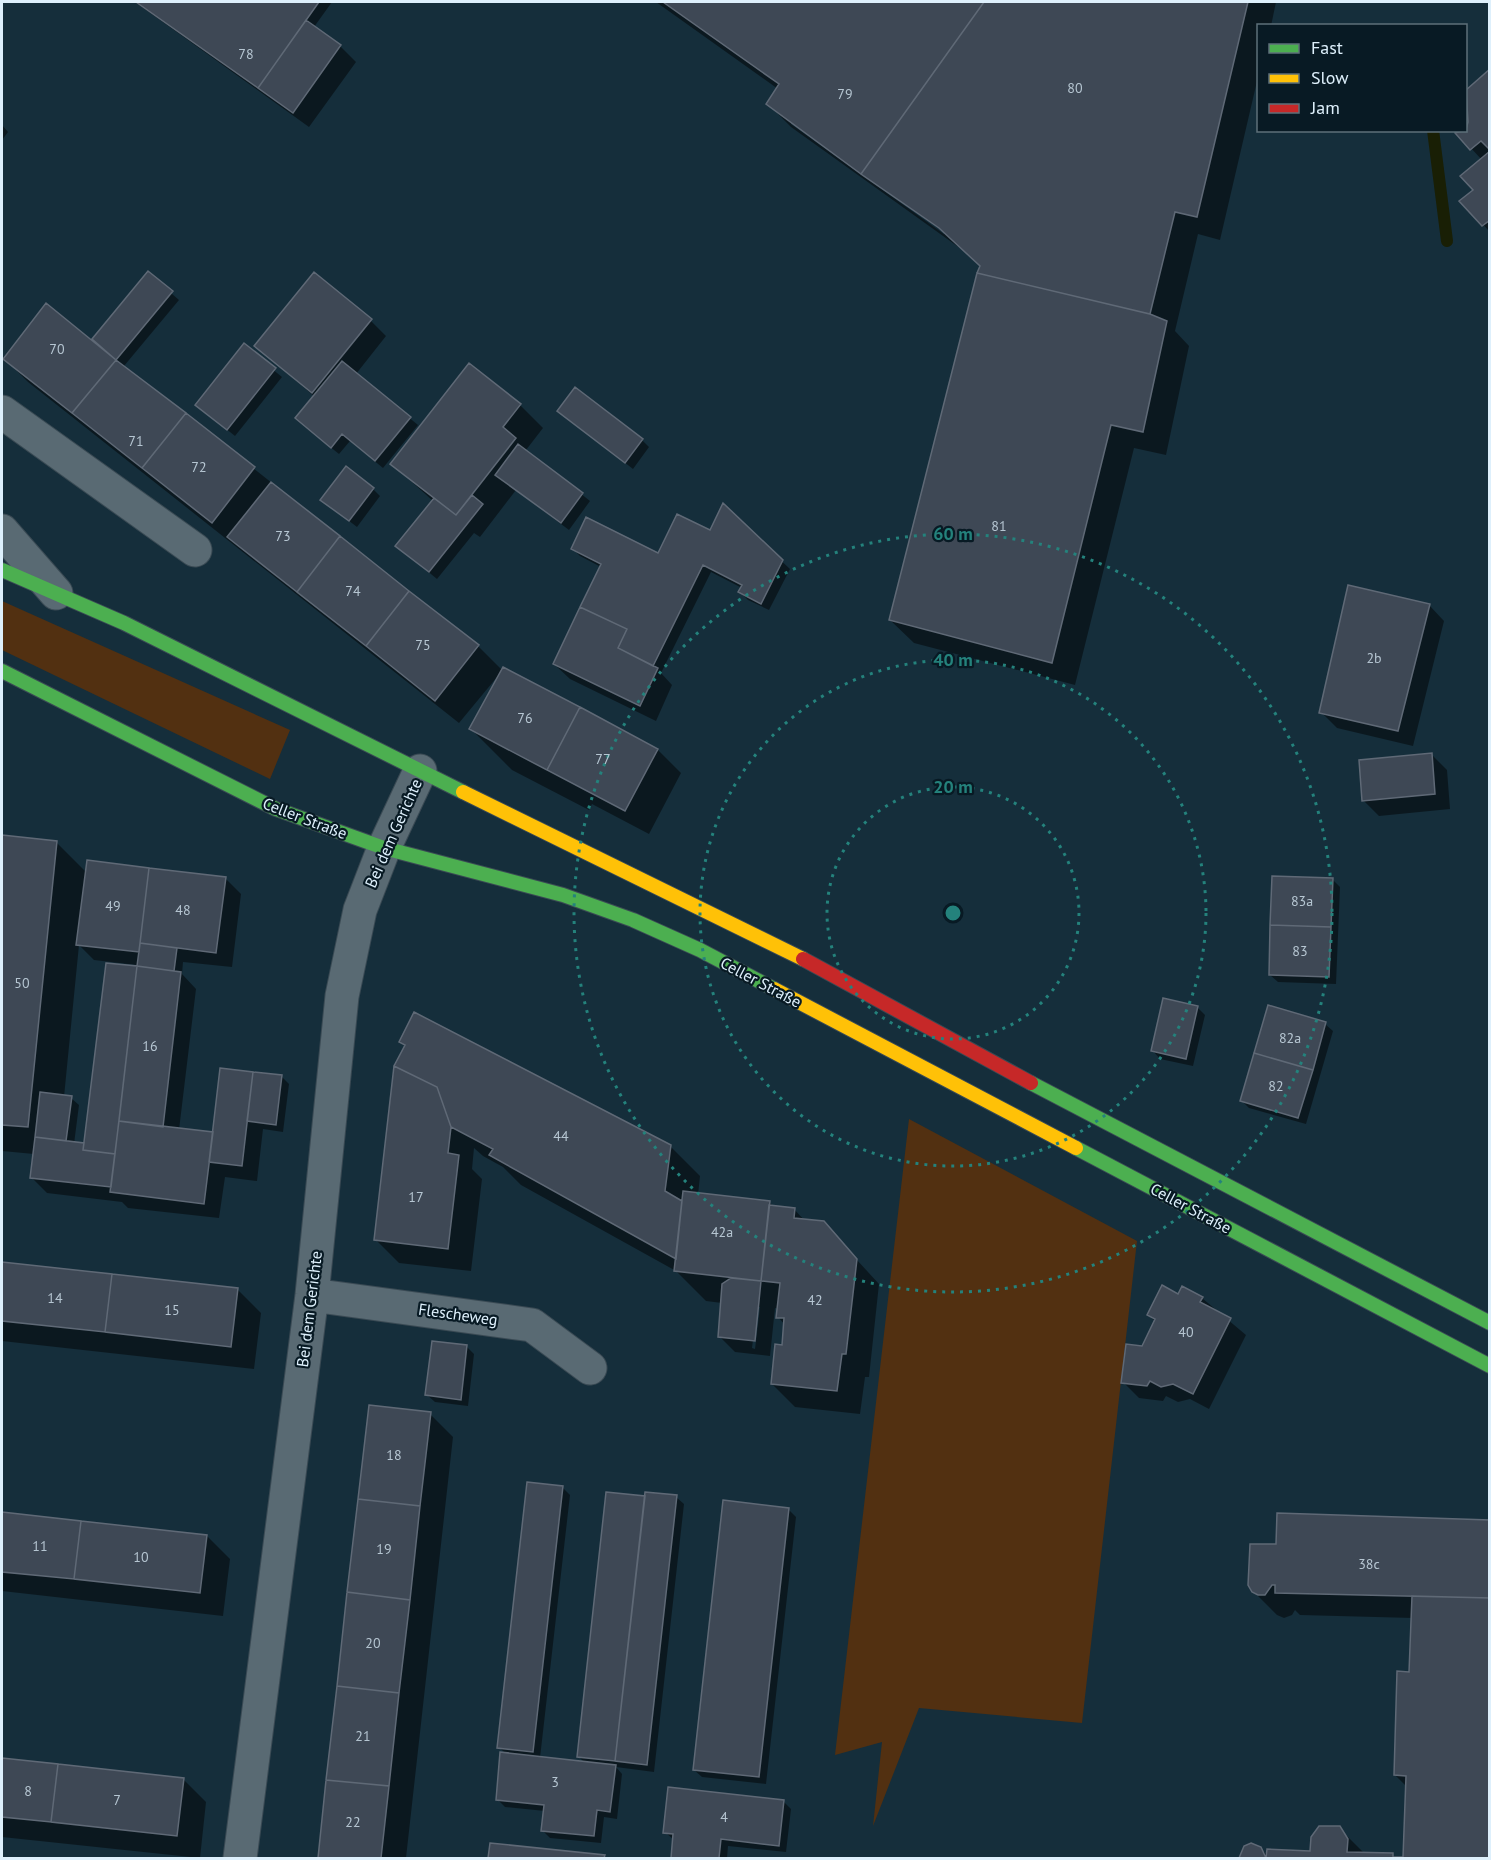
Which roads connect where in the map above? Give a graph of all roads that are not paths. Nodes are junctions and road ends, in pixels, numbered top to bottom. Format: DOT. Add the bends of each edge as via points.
graph roads {
  1 [pos="2,412"];
  2 [pos="2,531"];
  3 [pos="195,550"];
  4 [pos="2,570"];
  5 [pos="56,593"];
  6 [pos="2,671"];
  7 [pos="420,771"];
  8 [pos="384,848"];
  9 [pos="312,1295"];
  10 [pos="1490,1323"];
  11 [pos="1490,1366"];
  12 [pos="590,1368"];
  13 [pos="240,1858"];
  1 -- 3 [label="street"];
  2 -- 5 [label="street"];
  4 -- 5 [label="main road"];
  5 -- 7 [label="main road" via="309,713"];
  6 -- 8 [label="main road, Celler Straße" via="276,809"];
  7 -- 8 [label="street, Bei dem Gerichte"];
  7 -- 10 [label="main road" via="764,938 1089,1114"];
  8 -- 9 [label="street, Bei dem Gerichte" via="360,910 342,996"];
  8 -- 11 [label="main road, Celler Straße" via="563,895 700,950"];
  9 -- 12 [label="street, Flescheweg" via="532,1324"];
  9 -- 13 [label="street, Bei dem Gerichte"];
}
